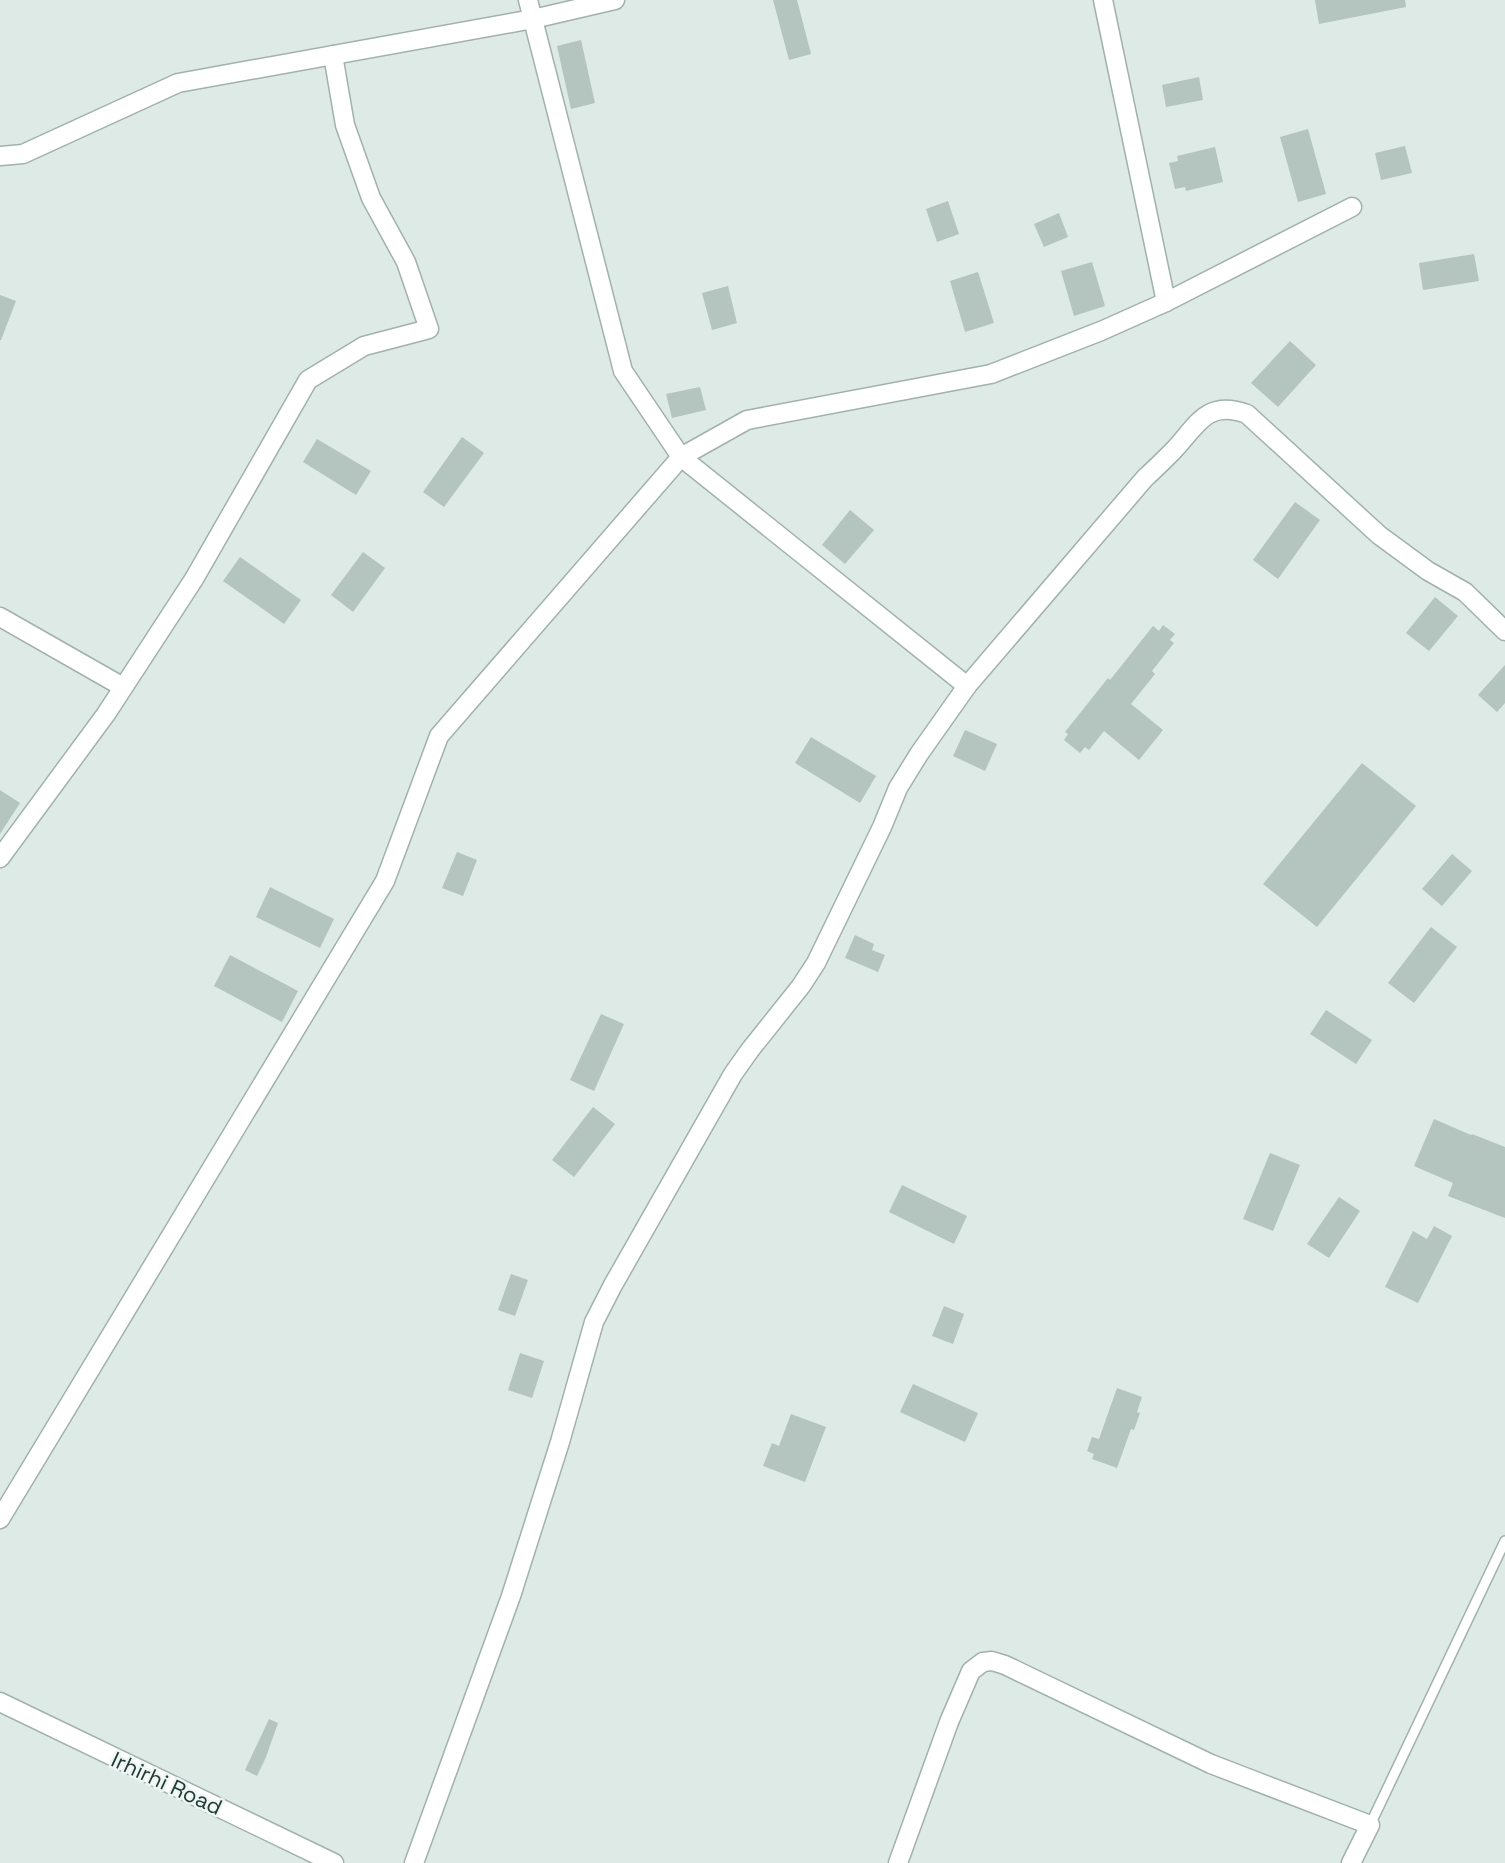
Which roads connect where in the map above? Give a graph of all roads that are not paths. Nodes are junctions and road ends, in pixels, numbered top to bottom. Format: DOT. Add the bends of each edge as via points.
graph roads {
  1 [pos="528,0"];
  2 [pos="615,0"];
  3 [pos="1103,0"];
  4 [pos="533,19"];
  5 [pos="333,55"];
  6 [pos="0,156"];
  7 [pos="1352,207"];
  8 [pos="1166,302"];
  9 [pos="681,457"];
  10 [pos="0,617"];
  11 [pos="1505,631"];
  12 [pos="967,686"];
  13 [pos="123,687"];
  14 [pos="0,858"];
  15 [pos="0,1519"];
  16 [pos="1505,1541"];
  17 [pos="0,1702"];
  18 [pos="1370,1825"];
  19 [pos="334,1863"];
  20 [pos="414,1863"];
  21 [pos="898,1863"];
  22 [pos="1351,1863"];
  1 -- 4 [label="street"];
  2 -- 4 [label="street"];
  3 -- 8 [label="street"];
  4 -- 5 [label="street"];
  4 -- 9 [label="street" via="623,371"];
  5 -- 6 [label="street" via="178,83 23,154"];
  5 -- 13 [label="street" via="345,125 371,198 406,262 429,329 364,346 308,380 194,579"];
  7 -- 8 [label="street"];
  8 -- 9 [label="street" via="991,374 747,420"];
  9 -- 12 [label="street"];
  9 -- 15 [label="street" via="439,736 385,881"];
  10 -- 13 [label="street"];
  11 -- 12 [label="street" via="1465,592 1379,535 1247,414 1231,408 1217,410 1194,426"];
  12 -- 20 [label="street" via="898,788 816,963 733,1074 594,1322 511,1596"];
  13 -- 14 [label="street"];
  16 -- 18 [label="lane"];
  17 -- 19 [label="street, Irhirhi Road"];
  18 -- 21 [label="street" via="1211,1764 992,1661 971,1671"];
  18 -- 22 [label="street"];
}
